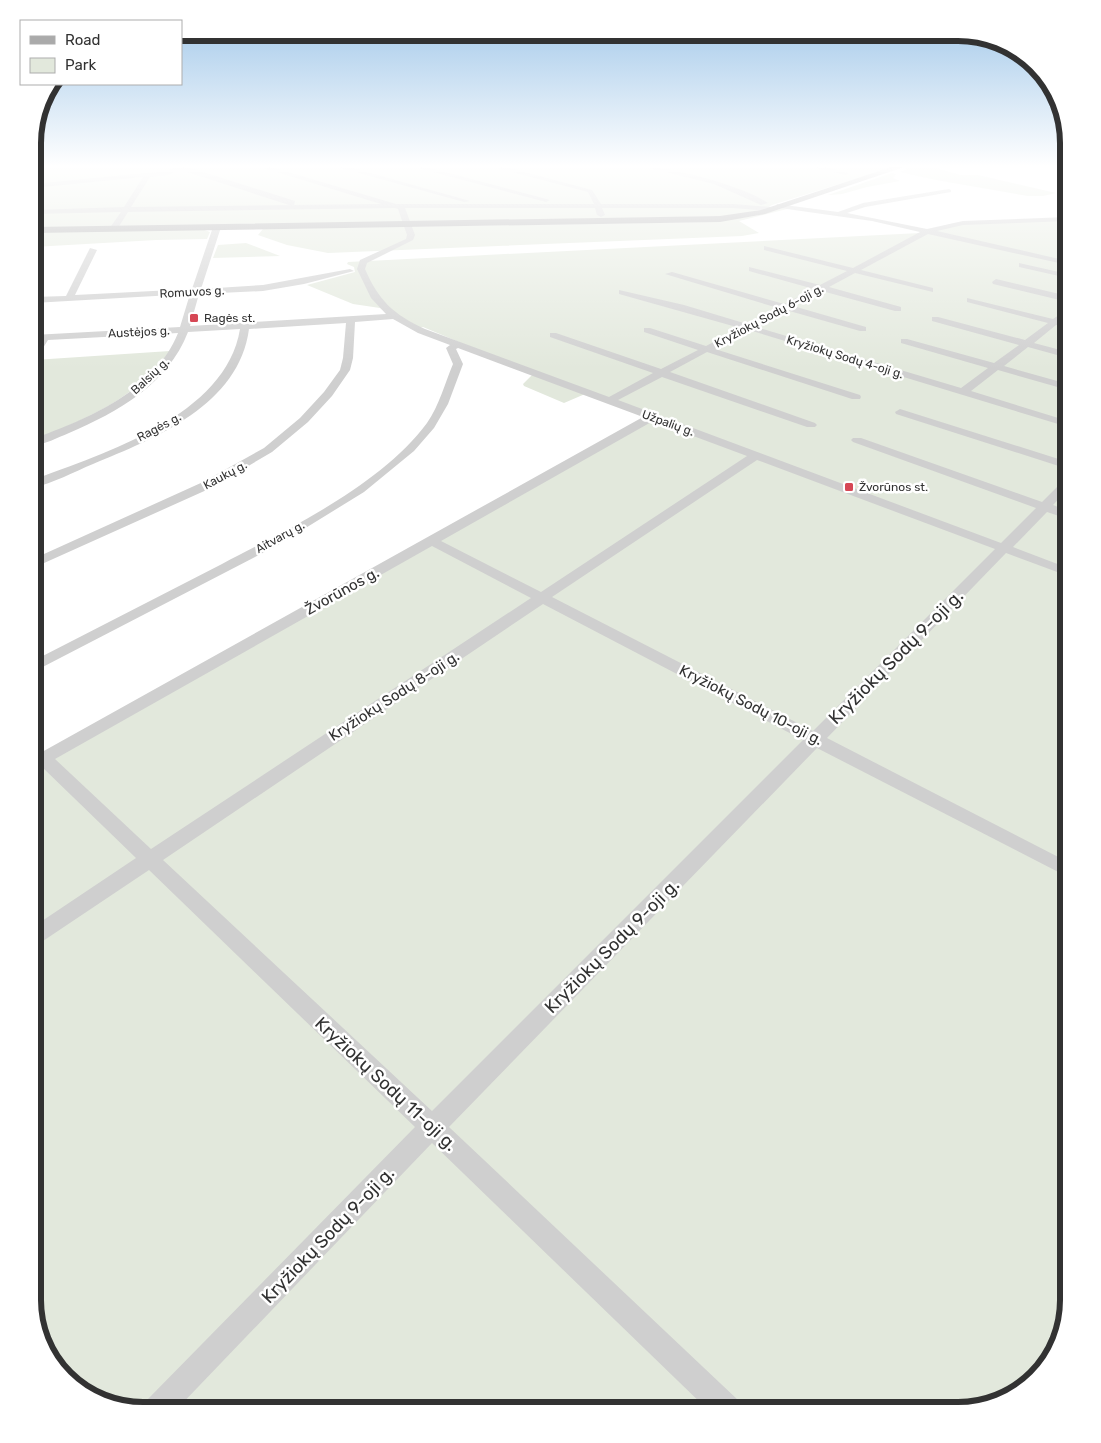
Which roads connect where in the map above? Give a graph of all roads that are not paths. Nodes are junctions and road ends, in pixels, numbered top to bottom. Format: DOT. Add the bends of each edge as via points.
graph roads {
  1 [pos="215,234"];
  2 [pos="410,234"];
  3 [pos="922,234"];
  4 [pos="943,234"];
  5 [pos="767,248"];
  6 [pos="93,250"];
  7 [pos="1060,260"];
  8 [pos="1022,265"];
  9 [pos="752,269"];
  10 [pos="854,270"];
  11 [pos="350,271"];
  12 [pos="669,274"];
  13 [pos="1060,274"];
  14 [pos="996,282"];
  15 [pos="821,288"];
  16 [pos="930,290"];
  17 [pos="196,292"];
  18 [pos="622,292"];
  19 [pos="1060,297"];
  20 [pos="69,298"];
  21 [pos="41,300"];
  22 [pos="970,300"];
  23 [pos="787,307"];
  24 [pos="898,309"];
  25 [pos="396,316"];
  26 [pos="935,319"];
  27 [pos="1060,319"];
  28 [pos="351,320"];
  29 [pos="1056,322"];
  30 [pos="1060,323"];
  31 [pos="245,326"];
  32 [pos="747,327"];
  33 [pos="863,328"];
  34 [pos="184,329"];
  35 [pos="647,330"];
  36 [pos="553,335"];
  37 [pos="41,337"];
  38 [pos="45,337"];
  39 [pos="904,341"];
  40 [pos="1027,343"];
  41 [pos="457,344"];
  42 [pos="41,345"];
  43 [pos="706,349"];
  44 [pos="1060,352"];
  45 [pos="996,367"];
  46 [pos="662,373"];
  47 [pos="1060,385"];
  48 [pos="963,392"];
  49 [pos="856,397"];
  50 [pos="609,401"];
  51 [pos="900,412"];
  52 [pos="652,417"];
  53 [pos="1060,422"];
  54 [pos="811,425"];
  55 [pos="41,440"];
  56 [pos="857,440"];
  57 [pos="756,455"];
  58 [pos="1060,463"];
  59 [pos="41,481"];
  60 [pos="1060,490"];
  61 [pos="1045,506"];
  62 [pos="1060,511"];
  63 [pos="432,540"];
  64 [pos="1004,548"];
  65 [pos="41,560"];
  66 [pos="1060,569"];
  67 [pos="542,598"];
  68 [pos="41,663"];
  69 [pos="816,738"];
  70 [pos="41,759"];
  71 [pos="41,764"];
  72 [pos="149,860"];
  73 [pos="1060,866"];
  74 [pos="41,933"];
  75 [pos="432,1127"];
  76 [pos="165,1402"];
  77 [pos="720,1402"];
  1 -- 17 [label="street, Balsių g."];
  2 -- 25 [label="street, Užpalių g." via="409,240 363,262 361,269 376,298"];
  3 -- 10 [label="street, Kryžiokų Sodų 6-oji g."];
  4 -- 7 [label="street"];
  5 -- 10 [label="street"];
  6 -- 20 [label="street"];
  8 -- 13 [label="street"];
  9 -- 15 [label="street"];
  10 -- 15 [label="street, Kryžiokų Sodų 6-oji g."];
  10 -- 16 [label="street"];
  11 -- 17 [label="street, Romuvos g." via="275,286"];
  12 -- 23 [label="street"];
  14 -- 19 [label="street"];
  15 -- 23 [label="street, Kryžiokų Sodų 6-oji g."];
  15 -- 24 [label="street"];
  17 -- 20 [label="street, Romuvos g."];
  17 -- 34 [label="street, Balsių g."];
  18 -- 32 [label="street, Kryžiokų Sodų 4-oji g."];
  20 -- 21 [label="street, Romuvos g."];
  22 -- 29 [label="street"];
  23 -- 32 [label="street, Kryžiokų Sodų 6-oji g."];
  23 -- 33 [label="street"];
  25 -- 28 [label="street, Austėjos g."];
  25 -- 41 [label="street, Užpalių g."];
  26 -- 40 [label="street"];
  27 -- 29 [label="street"];
  28 -- 31 [label="street, Austėjos g."];
  28 -- 65 [label="street, Kaukų g." via="345,370 304,420 268,450 207,485"];
  29 -- 30 [label="street"];
  29 -- 40 [label="street"];
  31 -- 34 [label="street, Austėjos g."];
  31 -- 59 [label="street, Ragės g." via="239,350 226,378 206,398 166,425"];
  32 -- 43 [label="street, Kryžiokų Sodų 6-oji g."];
  32 -- 48 [label="street, Kryžiokų Sodų 4-oji g."];
  34 -- 38 [label="street, Austėjos g."];
  34 -- 55 [label="street, Balsių g." via="171,356 134,393 100,414"];
  35 -- 43 [label="street"];
  36 -- 46 [label="street"];
  37 -- 38 [label="street, Austėjos g."];
  38 -- 42 [label="street"];
  39 -- 45 [label="street"];
  40 -- 44 [label="street"];
  40 -- 45 [label="street"];
  41 -- 50 [label="street, Užpalių g."];
  41 -- 68 [label="street, Aitvarų g." via="451,348 458,364 440,411 424,432 357,491 289,534"];
  43 -- 46 [label="street, Kryžiokų Sodų 6-oji g."];
  43 -- 49 [label="street"];
  45 -- 47 [label="street"];
  45 -- 48 [label="street"];
  46 -- 50 [label="street, Kryžiokų Sodų 6-oji g."];
  46 -- 54 [label="street"];
  48 -- 53 [label="street, Kryžiokų Sodų 4-oji g."];
  50 -- 52 [label="street, Užpalių g."];
  51 -- 58 [label="street"];
  52 -- 57 [label="street, Užpalių g."];
  52 -- 63 [label="street, Žvorūnos g."];
  56 -- 61 [label="street"];
  57 -- 64 [label="street, Užpalių g."];
  57 -- 67 [label="street, Kryžiokų Sodų 8-oji g."];
  60 -- 61 [label="street, Kryžiokų Sodų 9-oji g."];
  61 -- 62 [label="street"];
  61 -- 64 [label="street, Kryžiokų Sodų 9-oji g."];
  63 -- 67 [label="street, Kryžiokų Sodų 10-oji g."];
  63 -- 70 [label="street, Žvorūnos g."];
  64 -- 66 [label="street, Užpalių g."];
  64 -- 69 [label="street, Kryžiokų Sodų 9-oji g."];
  67 -- 69 [label="street, Kryžiokų Sodų 10-oji g."];
  67 -- 72 [label="street, Kryžiokų Sodų 8-oji g."];
  69 -- 73 [label="street, Kryžiokų Sodų 10-oji g."];
  69 -- 75 [label="street, Kryžiokų Sodų 9-oji g."];
  71 -- 72 [label="street, Kryžiokų Sodų 11-oji g."];
  72 -- 74 [label="street, Kryžiokų Sodų 8-oji g."];
  72 -- 75 [label="street, Kryžiokų Sodų 11-oji g."];
  75 -- 76 [label="street, Kryžiokų Sodų 9-oji g."];
  75 -- 77 [label="street, Kryžiokų Sodų 11-oji g."];
}
